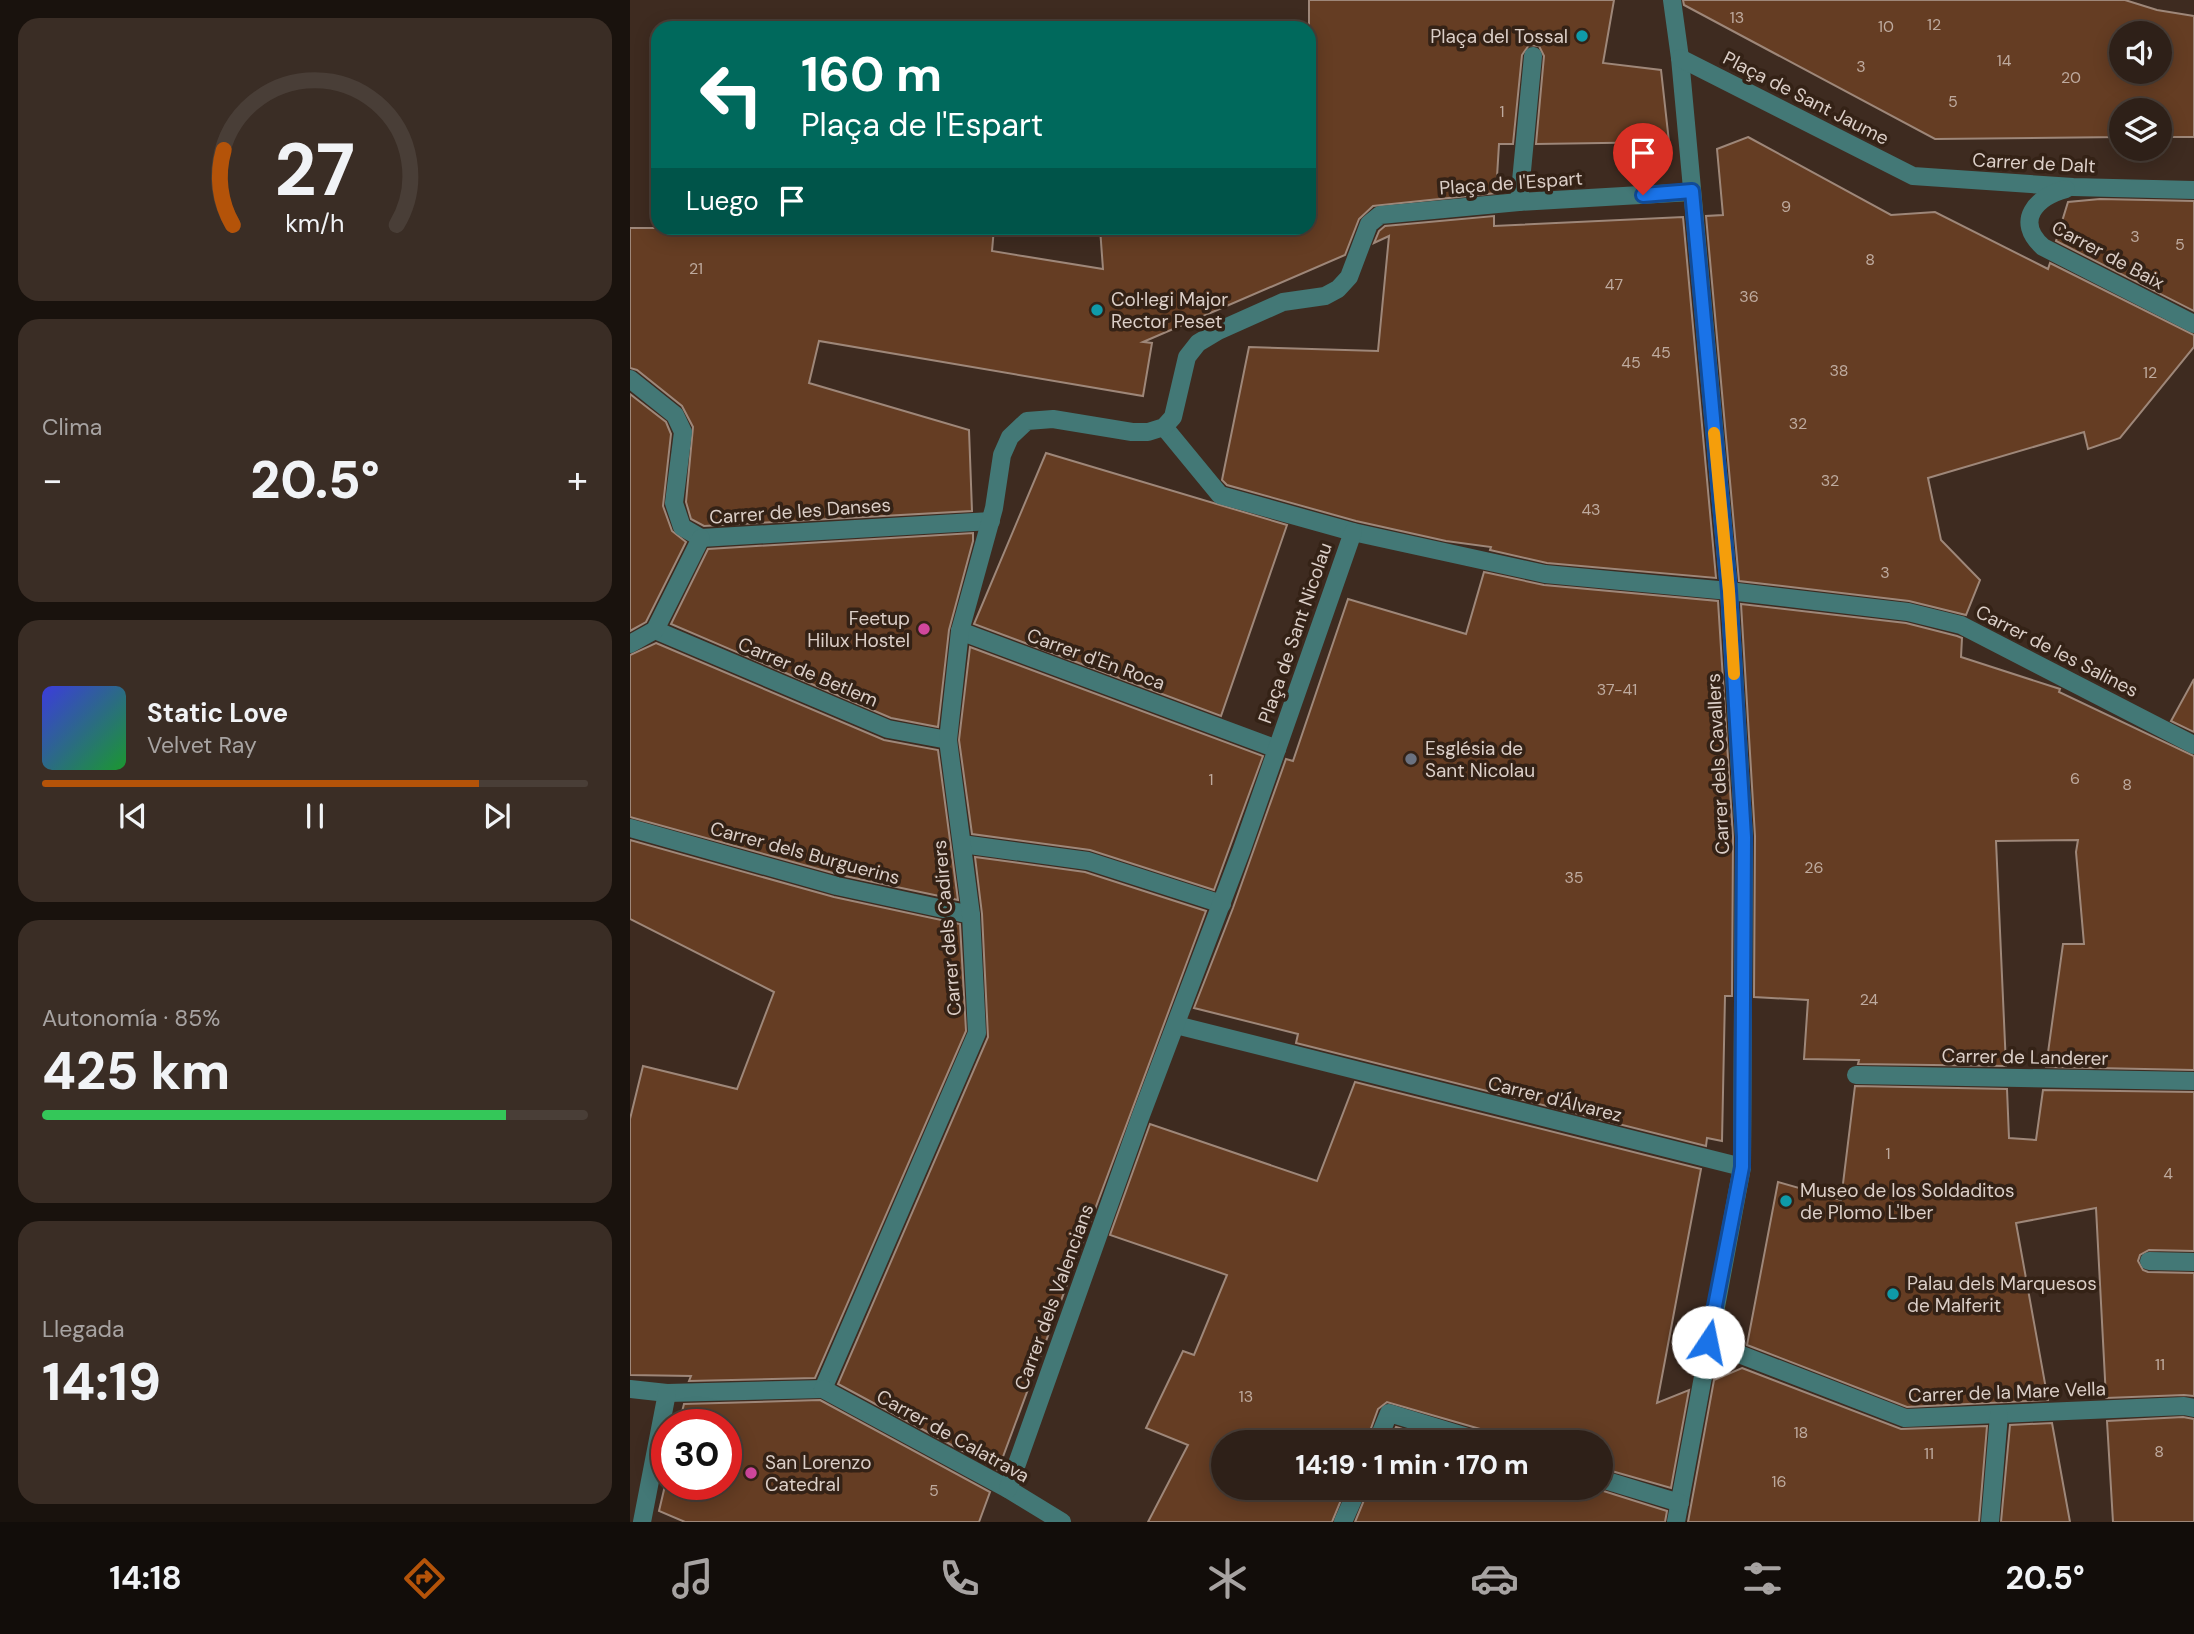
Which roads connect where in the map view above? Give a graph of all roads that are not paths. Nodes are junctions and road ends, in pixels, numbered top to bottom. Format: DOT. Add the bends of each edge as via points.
graph roads {
  1 [pos="1672,0"];
  2 [pos="1533,56"];
  3 [pos="1680,58"];
  4 [pos="1913,176"];
  5 [pos="2073,187"];
  6 [pos="2194,190"];
  7 [pos="1692,191"];
  8 [pos="1519,202"];
  9 [pos="2194,324"];
  10 [pos="630,379"];
  11 [pos="1164,427"];
  12 [pos="990,521"];
  13 [pos="1353,532"];
  14 [pos="701,538"];
  15 [pos="1729,591"];
  16 [pos="655,630"];
  17 [pos="960,631"];
  18 [pos="630,644"];
  19 [pos="1217,727"];
  20 [pos="948,740"];
  21 [pos="2194,745"];
  22 [pos="1277,749"];
  23 [pos="630,828"];
  24 [pos="962,844"];
  25 [pos="1222,904"];
  26 [pos="971,915"];
  27 [pos="1176,1025"];
  28 [pos="1856,1075"];
  29 [pos="2194,1081"];
  30 [pos="1742,1167"];
  31 [pos="2149,1261"];
  32 [pos="2194,1262"];
  33 [pos="1708,1342"];
  34 [pos="630,1389"];
  35 [pos="824,1389"];
  36 [pos="667,1393"];
  37 [pos="2194,1408"];
  38 [pos="1999,1415"];
  39 [pos="1382,1430"];
  40 [pos="1445,1430"];
  41 [pos="1613,1483"];
  42 [pos="1008,1489"];
  43 [pos="1353,1500"];
  44 [pos="1680,1503"];
  45 [pos="630,1520"];
  46 [pos="640,1522"];
  47 [pos="1062,1522"];
  48 [pos="1343,1522"];
  49 [pos="1676,1522"];
  50 [pos="1990,1522"];
  1 -- 3 [label="street, Carrer dels Cavallers"];
  2 -- 8 [label="street"];
  3 -- 4 [label="street, Plaça de Sant Jaume"];
  3 -- 7 [label="street, Carrer dels Cavallers"];
  4 -- 5 [label="street, Carrer de Dalt"];
  5 -- 6 [label="street, Carrer de Dalt"];
  5 -- 9 [label="street, Carrer de Baix" via="2050,194 2034,208 2029,223 2032,237 2043,247"];
  7 -- 8 [label="street, Plaça de l'Espart"];
  7 -- 15 [label="street, Carrer dels Cavallers"];
  8 -- 11 [label="street, Plaça de l'Espart" via="1376,218 1364,235 1349,277 1338,289 1325,296 1283,302 1198,343 1187,357 1173,417"];
  10 -- 14 [label="street" via="675,415 683,432 674,503 682,527"];
  11 -- 12 [label="street, Carrer dels Cadirers" via="1132,432 1053,419 1027,421 1010,437 1002,455"];
  11 -- 13 [label="street, Plaça de Sant Nicolau" via="1220,495"];
  12 -- 14 [label="street, Carrer de les Danses"];
  12 -- 17 [label="street, Carrer dels Cadirers"];
  13 -- 15 [label="street, Plaça de Sant Nicolau" via="1545,574"];
  13 -- 22 [label="street, Plaça de Sant Nicolau"];
  14 -- 16 [label="street, Carrer de les Danses"];
  15 -- 21 [label="street, Carrer de les Salines" via="1908,612 1961,625"];
  15 -- 30 [label="street, Carrer dels Cavallers" via="1744,837"];
  16 -- 18 [label="street"];
  16 -- 20 [label="street, Carrer de Betlem" via="888,729"];
  17 -- 19 [label="street, Carrer d'En Roca"];
  17 -- 20 [label="street, Carrer dels Cadirers"];
  19 -- 22 [label="street, Plaça de Sant Nicolau"];
  20 -- 24 [label="street, Carrer dels Cadirers"];
  22 -- 25 [label="street, Plaça de Sant Nicolau"];
  23 -- 26 [label="street, Carrer dels Burguerins" via="837,886"];
  24 -- 25 [label="street" via="1088,861"];
  24 -- 26 [label="street, Carrer dels Cadirers"];
  25 -- 27 [label="street, Plaça de Sant Nicolau"];
  26 -- 35 [label="street, Carrer dels Cadirers" via="977,1032"];
  27 -- 30 [label="street, Carrer d'Álvarez"];
  27 -- 42 [label="street, Carrer dels Valencians"];
  28 -- 29 [label="street, Carrer de Landerer"];
  30 -- 33 [label="street, Carrer dels Cavallers"];
  31 -- 32 [label="street"];
  33 -- 38 [label="street, Carrer de la Mare Vella" via="1905,1418"];
  33 -- 44 [label="street, Carrer dels Cavallers"];
  34 -- 36 [label="street"];
  35 -- 36 [label="street"];
  35 -- 42 [label="street, Carrer de Calatrava"];
  36 -- 46 [label="street"];
  37 -- 38 [label="street, Carrer de la Mare Vella"];
  38 -- 50 [label="street"];
  39 -- 40 [label="street" via="1389,1413"];
  41 -- 44 [label="street"];
  42 -- 47 [label="street, Carrer de Calatrava"];
  43 -- 48 [label="street"];
  44 -- 49 [label="street, Carrer dels Cavallers"];
  45 -- 46 [label="street"];
}
